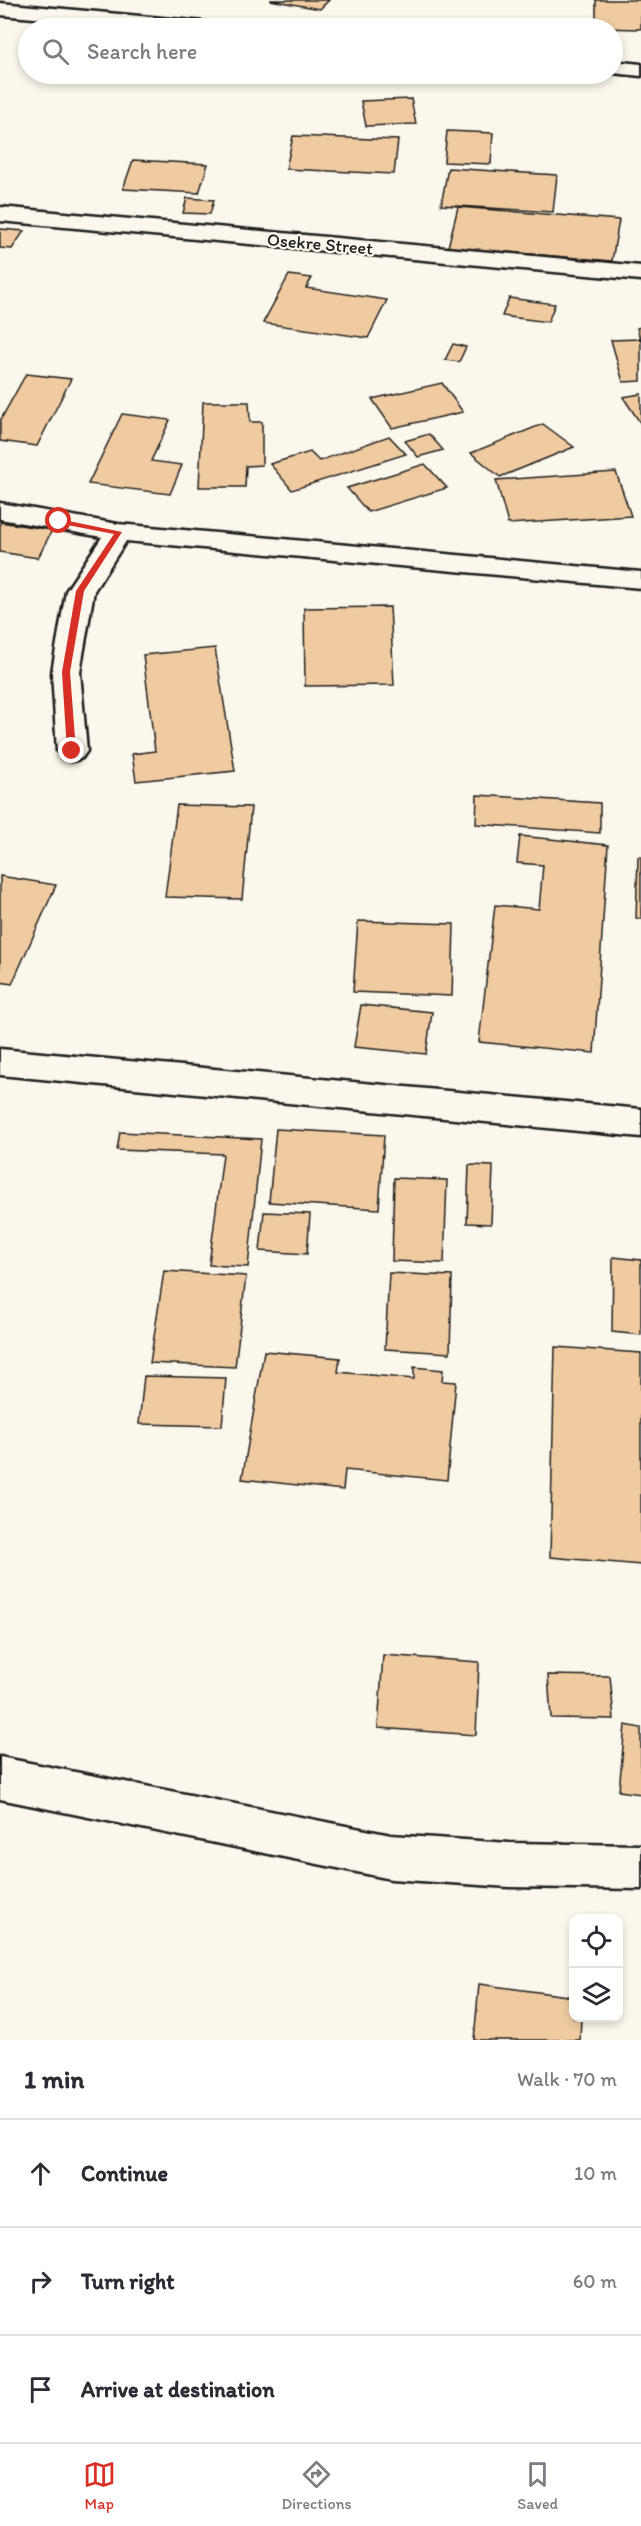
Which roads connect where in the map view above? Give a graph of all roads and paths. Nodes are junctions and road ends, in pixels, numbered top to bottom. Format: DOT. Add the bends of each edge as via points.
graph roads {
  1 [pos="0,9"];
  2 [pos="97,18"];
  3 [pos="623,68"];
  4 [pos="641,70"];
  5 [pos="0,214"];
  6 [pos="641,273"];
  7 [pos="0,511"];
  8 [pos="118,532"];
  9 [pos="641,580"];
  10 [pos="72,751"];
  11 [pos="0,1062"];
  12 [pos="641,1123"];
  13 [pos="0,1778"];
  14 [pos="641,1867"];
  1 -- 2 [label="street"];
  3 -- 4 [label="street"];
  5 -- 6 [label="street, Osekre Street"];
  7 -- 8 [label="street"];
  8 -- 9 [label="street"];
  8 -- 10 [label="street" via="80,591 66,672"];
  11 -- 12 [label="street"];
  13 -- 14 [label="street" via="391,1857 509,1865"];
}
